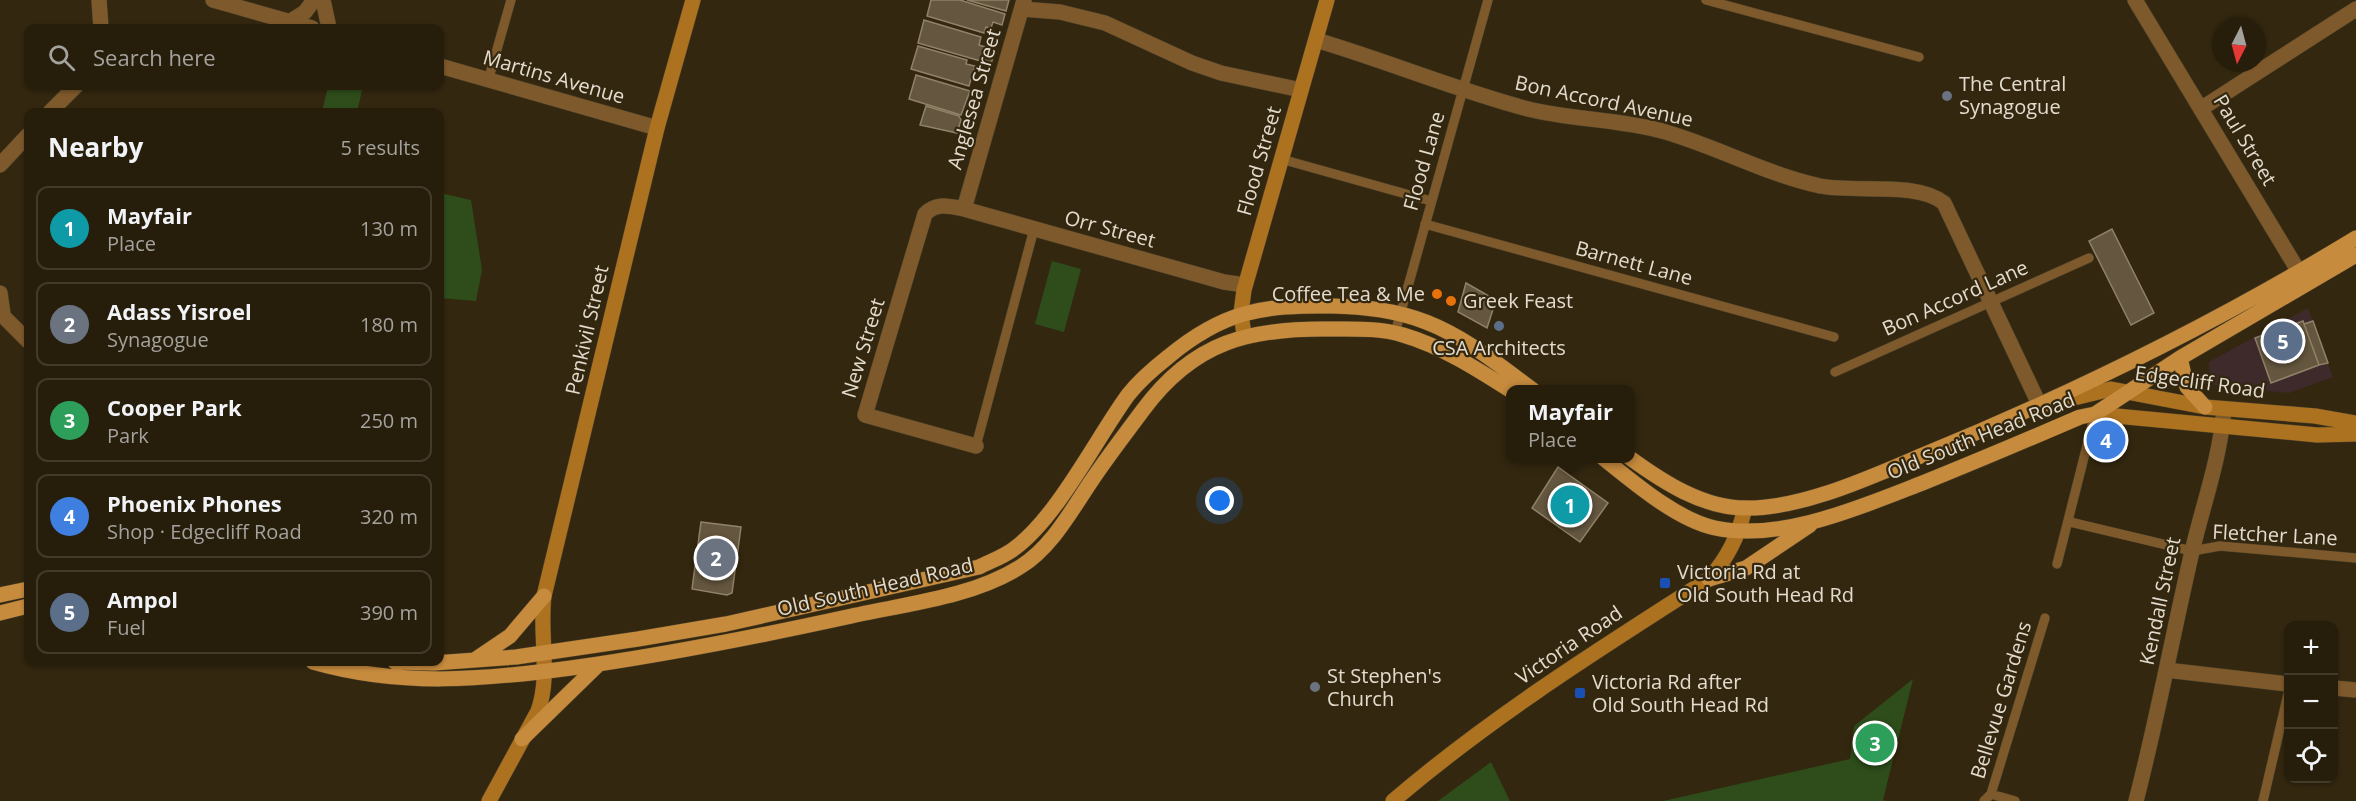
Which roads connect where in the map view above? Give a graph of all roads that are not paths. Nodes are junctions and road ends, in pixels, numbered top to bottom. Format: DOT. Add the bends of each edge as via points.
graph roads {
  1 [pos="99,0"];
  2 [pos="213,0"];
  3 [pos="314,0"];
  4 [pos="323,0"];
  5 [pos="512,0"];
  6 [pos="693,0"];
  7 [pos="1327,0"];
  8 [pos="1488,0"];
  9 [pos="1706,0"];
  10 [pos="2135,0"];
  11 [pos="1023,4"];
  12 [pos="2356,9"];
  13 [pos="289,22"];
  14 [pos="101,24"];
  15 [pos="297,24"];
  16 [pos="327,24"];
  17 [pos="1316,40"];
  18 [pos="1919,57"];
  19 [pos="444,67"];
  20 [pos="488,81"];
  21 [pos="1463,88"];
  22 [pos="72,90"];
  23 [pos="1301,90"];
  24 [pos="54,108"];
  25 [pos="2202,108"];
  26 [pos="657,128"];
  27 [pos="24,139"];
  28 [pos="1281,159"];
  29 [pos="0,165"];
  30 [pos="1431,201"];
  31 [pos="964,209"];
  32 [pos="1425,224"];
  33 [pos="1034,230"];
  34 [pos="2356,238"];
  35 [pos="2356,255"];
  36 [pos="2089,258"];
  37 [pos="2299,272"];
  38 [pos="1245,285"];
  39 [pos="0,293"];
  40 [pos="1991,300"];
  41 [pos="1400,312"];
  42 [pos="1,314"];
  43 [pos="1241,314"];
  44 [pos="1395,333"];
  45 [pos="1244,335"];
  46 [pos="24,337"];
  47 [pos="1834,337"];
  48 [pos="2180,358"];
  49 [pos="1835,372"];
  50 [pos="1526,385"];
  51 [pos="1506,388"];
  52 [pos="2125,393"];
  53 [pos="2040,406"];
  54 [pos="2205,407"];
  55 [pos="2224,409"];
  56 [pos="2095,414"];
  57 [pos="2356,423"];
  58 [pos="2223,427"];
  59 [pos="2356,434"];
  60 [pos="976,446"];
  61 [pos="1635,462"];
  62 [pos="1610,463"];
  63 [pos="1745,508"];
  64 [pos="1818,520"];
  65 [pos="2070,522"];
  66 [pos="1740,530"];
  67 [pos="2192,551"];
  68 [pos="2356,558"];
  69 [pos="2057,564"];
  70 [pos="1709,579"];
  71 [pos="24,590"];
  72 [pos="0,595"];
  73 [pos="544,596"];
  74 [pos="24,607"];
  75 [pos="0,613"];
  76 [pos="2045,618"];
  77 [pos="542,654"];
  78 [pos="444,661"];
  79 [pos="473,661"];
  80 [pos="598,665"];
  81 [pos="327,666"];
  82 [pos="2166,670"];
  83 [pos="544,672"];
  84 [pos="2284,683"];
  85 [pos="2338,688"];
  86 [pos="2356,690"];
  87 [pos="2284,715"];
  88 [pos="522,739"];
  89 [pos="1988,797"];
  90 [pos="489,801"];
  91 [pos="1393,801"];
  92 [pos="2015,801"];
  93 [pos="2136,801"];
  94 [pos="2263,801"];
  1 -- 14 [label="street"];
  2 -- 13 [label="street"];
  3 -- 13 [label="street" via="305,12"];
  4 -- 16 [label="street"];
  5 -- 20 [label="lane"];
  6 -- 26 [label="street, Penkivil Street"];
  7 -- 17 [label="street, Flood Street"];
  8 -- 21 [label="lane, Flood Lane"];
  9 -- 18 [label="lane"];
  10 -- 25 [label="street, Paul Street"];
  11 -- 23 [label="street" via="1105,24 1221,72"];
  11 -- 31 [label="street, Anglesea Street"];
  12 -- 25 [label="street"];
  13 -- 15 [label="street"];
  17 -- 21 [label="street, Bon Accord Avenue"];
  17 -- 23 [label="street, Flood Street"];
  19 -- 20 [label="street, Martins Avenue"];
  20 -- 26 [label="street, Martins Avenue"];
  21 -- 30 [label="lane, Flood Lane"];
  21 -- 40 [label="street, Bon Accord Avenue" via="1528,109 1661,130 1797,181 1849,190 1912,190 1935,195 1944,202"];
  22 -- 24 [label="street"];
  23 -- 28 [label="street, Flood Street"];
  25 -- 37 [label="street, Paul Street"];
  26 -- 73 [label="street, Penkivil Street"];
  27 -- 29 [label="street"];
  28 -- 30 [label="lane"];
  28 -- 38 [label="street, Flood Street"];
  30 -- 32 [label="lane, Flood Lane"];
  31 -- 33 [label="street, Orr Street"];
  31 -- 60 [label="street, New Street" via="938,206 925,214 865,416"];
  32 -- 41 [label="lane, Flood Lane"];
  32 -- 47 [label="lane, Barnett Lane"];
  33 -- 38 [label="street, Orr Street"];
  33 -- 60 [label="lane, New Street"];
  34 -- 37 [label="main road, Old South Head Road"];
  35 -- 48 [label="main road, Old South Head Road"];
  36 -- 40 [label="lane, Bon Accord Lane"];
  37 -- 53 [label="main road, Old South Head Road" via="2148,354"];
  38 -- 43 [label="street, Flood Street"];
  39 -- 42 [label="street"];
  40 -- 49 [label="lane, Bon Accord Lane"];
  40 -- 53 [label="street, Bon Accord Avenue"];
  41 -- 43 [label="main road, Old South Head Road" via="1276,306"];
  41 -- 44 [label="lane, Flood Lane"];
  41 -- 50 [label="main road, Old South Head Road" via="1462,340"];
  42 -- 46 [label="street"];
  43 -- 45 [label="street, Flood Street"];
  43 -- 77 [label="main road, Old South Head Road" via="1186,341 1131,392 1046,516 1014,549 995,559 953,574 726,624"];
  44 -- 45 [label="main road, Old South Head Road" via="1296,328"];
  44 -- 51 [label="main road, Old South Head Road" via="1448,354"];
  45 -- 80 [label="main road, Old South Head Road" via="1201,357 1146,405 1050,540 1007,574 928,600"];
  48 -- 52 [label="main road, Old South Head Road"];
  48 -- 54 [label="main road" via="2187,387"];
  52 -- 53 [label="street, Edgecliff Road" via="2103,390"];
  52 -- 54 [label="street, Edgecliff Road"];
  52 -- 56 [label="main road, Old South Head Road"];
  53 -- 63 [label="main road, Old South Head Road" via="1821,494"];
  54 -- 55 [label="street, Edgecliff Road"];
  55 -- 57 [label="street, Edgecliff Road"];
  55 -- 58 [label="street, Kendall Street"];
  56 -- 58 [label="street, Edgecliff Road"];
  56 -- 64 [label="main road, Old South Head Road" via="1897,493"];
  56 -- 65 [label="lane"];
  58 -- 59 [label="street, Edgecliff Road" via="2317,435"];
  58 -- 67 [label="street, Kendall Street"];
  61 -- 63 [label="main road, Old South Head Road" via="1686,493"];
  62 -- 66 [label="main road, Old South Head Road" via="1697,522"];
  63 -- 66 [label="street, Victoria Road"];
  64 -- 66 [label="main road, Old South Head Road"];
  64 -- 70 [label="main road" via="1746,568"];
  65 -- 67 [label="lane"];
  65 -- 69 [label="lane"];
  66 -- 70 [label="street, Victoria Road" via="1725,561"];
  67 -- 68 [label="lane, Fletcher Lane" via="2220,546"];
  67 -- 82 [label="street, Kendall Street"];
  70 -- 91 [label="street, Victoria Road" via="1549,683"];
  71 -- 72 [label="main road"];
  73 -- 77 [label="street, Penkivil Street"];
  73 -- 79 [label="main road" via="510,636"];
  74 -- 75 [label="main road"];
  76 -- 89 [label="lane, Bellevue Gardens"];
  77 -- 79 [label="main road, Old South Head Road"];
  77 -- 83 [label="street, Penkivil Street"];
  78 -- 79 [label="main road, Old South Head Road"];
  80 -- 83 [label="main road, Old South Head Road"];
  80 -- 88 [label="main road"];
  81 -- 83 [label="main road, Old South Head Road" via="352,673 411,679"];
  82 -- 84 [label="street"];
  82 -- 93 [label="street, Kendall Street"];
  83 -- 88 [label="street, Penkivil Street" via="541,703"];
  85 -- 86 [label="street"];
  87 -- 94 [label="lane"];
  88 -- 90 [label="street, Penkivil Street"];
  89 -- 92 [label="lane, Bellevue Gardens"];
}
